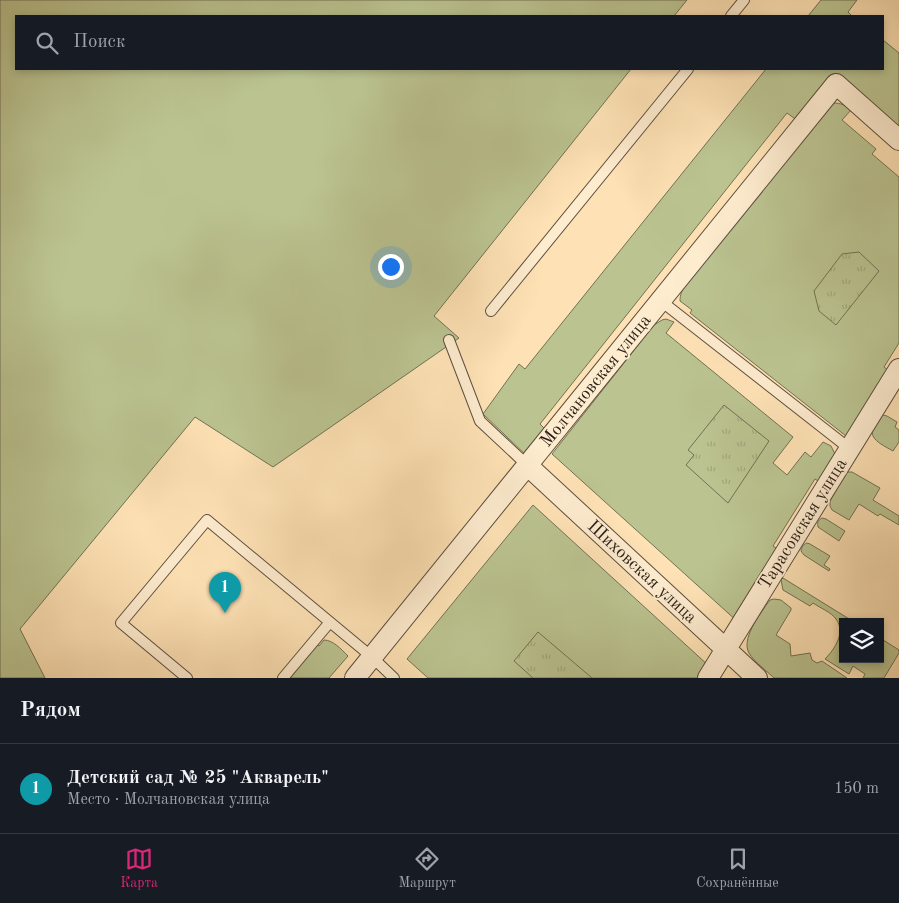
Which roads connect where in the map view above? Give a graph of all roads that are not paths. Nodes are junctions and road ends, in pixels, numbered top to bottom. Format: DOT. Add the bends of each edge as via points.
graph roads {
  1 [pos="744,0"];
  2 [pos="732,15"];
  3 [pos="687,70"];
  4 [pos="899,140"];
  5 [pos="661,301"];
  6 [pos="491,311"];
  7 [pos="449,340"];
  8 [pos="899,369"];
  9 [pos="850,449"];
  10 [pos="527,465"];
  11 [pos="330,622"];
  12 [pos="725,650"];
  13 [pos="372,657"];
  14 [pos="187,678"];
  15 [pos="283,678"];
  16 [pos="354,678"];
  17 [pos="394,678"];
  18 [pos="708,678"];
  19 [pos="757,678"];
  1 -- 2 [label="lane"];
  3 -- 6 [label="lane"];
  4 -- 5 [label="street, Молчановская улица" via="836,84"];
  5 -- 9 [label="lane"];
  5 -- 10 [label="street, Молчановская улица"];
  7 -- 10 [label="lane" via="480,421"];
  8 -- 9 [label="street, Тарасовская улица"];
  9 -- 12 [label="street, Тарасовская улица"];
  10 -- 12 [label="street, Шиховская улица"];
  10 -- 13 [label="street, Молчановская улица"];
  11 -- 13 [label="lane"];
  11 -- 14 [label="lane" via="207,520 121,623"];
  11 -- 15 [label="lane"];
  12 -- 18 [label="street, Тарасовская улица"];
  12 -- 19 [label="street, Шиховская улица"];
  13 -- 16 [label="street, Молчановская улица"];
  13 -- 17 [label="lane"];
}
